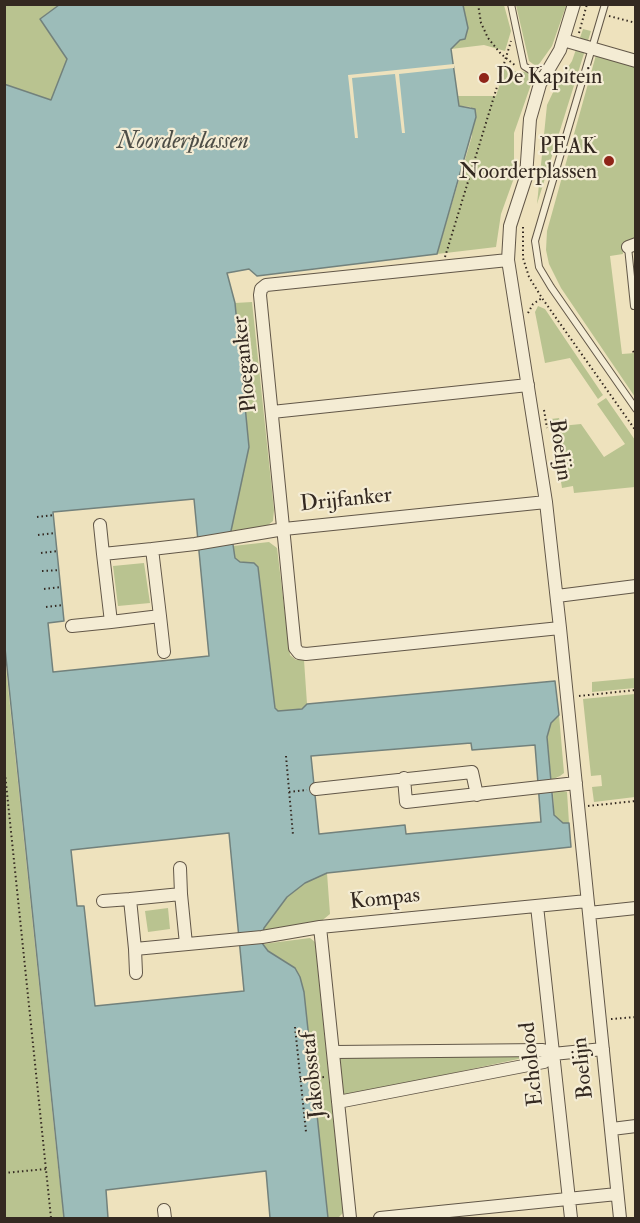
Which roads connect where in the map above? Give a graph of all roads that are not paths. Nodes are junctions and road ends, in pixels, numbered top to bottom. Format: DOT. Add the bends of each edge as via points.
graph roads {
  1 [pos="511,4"];
  2 [pos="574,4"];
  3 [pos="605,4"];
  4 [pos="569,42"];
  5 [pos="592,49"];
  6 [pos="636,61"];
  7 [pos="543,78"];
  8 [pos="632,245"];
  9 [pos="508,260"];
  10 [pos="634,306"];
  11 [pos="528,385"];
  12 [pos="636,409"];
  13 [pos="272,412"];
  14 [pos="546,502"];
  15 [pos="100,525"];
  16 [pos="284,529"];
  17 [pos="152,549"];
  18 [pos="104,554"];
  19 [pos="636,586"];
  20 [pos="557,596"];
  21 [pos="160,616"];
  22 [pos="111,622"];
  23 [pos="72,626"];
  24 [pos="560,628"];
  25 [pos="164,652"];
  26 [pos="404,778"];
  27 [pos="576,783"];
  28 [pos="316,789"];
  29 [pos="477,795"];
  30 [pos="180,868"];
  31 [pos="181,894"];
  32 [pos="129,899"];
  33 [pos="103,902"];
  34 [pos="537,906"];
  35 [pos="588,907"];
  36 [pos="636,908"];
  37 [pos="320,927"];
  38 [pos="186,944"];
  39 [pos="135,949"];
  40 [pos="136,973"];
  41 [pos="603,1049"];
  42 [pos="334,1052"];
  43 [pos="553,1054"];
  44 [pos="338,1102"];
  45 [pos="636,1126"];
  46 [pos="612,1129"];
  47 [pos="617,1194"];
  48 [pos="569,1199"];
  49 [pos="350,1218"];
  50 [pos="380,1218"];
  51 [pos="571,1218"];
  52 [pos="620,1218"];
  1 -- 7 [label="lane" via="524,66"];
  2 -- 4 [label="street, Boelijn"];
  3 -- 5 [label="lane"];
  4 -- 5 [label="street"];
  4 -- 7 [label="street, Boelijn"];
  5 -- 6 [label="street"];
  5 -- 12 [label="lane" via="537,228 536,254 551,287"];
  7 -- 9 [label="street, Boelijn" via="530,119 526,177 510,226"];
  8 -- 10 [label="lane"];
  9 -- 11 [label="street, Boelijn"];
  9 -- 13 [label="street, Ploeganker" via="266,285 260,295"];
  11 -- 13 [label="street"];
  11 -- 14 [label="street, Boelijn"];
  13 -- 16 [label="street, Ploeganker"];
  14 -- 16 [label="street, Drijfanker"];
  14 -- 20 [label="street, Boelijn"];
  15 -- 18 [label="street"];
  16 -- 17 [label="street, Drijfanker"];
  16 -- 24 [label="street, Ploeganker" via="295,648 299,653"];
  17 -- 18 [label="street, Drijfanker"];
  17 -- 21 [label="street"];
  18 -- 22 [label="street"];
  19 -- 20 [label="street"];
  20 -- 24 [label="street, Boelijn"];
  21 -- 22 [label="street"];
  21 -- 25 [label="street"];
  22 -- 23 [label="street"];
  24 -- 27 [label="street, Boelijn"];
  26 -- 28 [label="street"];
  26 -- 29 [label="street" via="472,772"];
  26 -- 29 [label="street" via="406,802"];
  27 -- 29 [label="street"];
  27 -- 35 [label="street, Boelijn"];
  30 -- 31 [label="street"];
  31 -- 32 [label="street"];
  31 -- 38 [label="street"];
  32 -- 33 [label="street"];
  32 -- 39 [label="street"];
  34 -- 35 [label="street, Kompas"];
  34 -- 37 [label="street, Kompas"];
  34 -- 43 [label="street, Echolood"];
  35 -- 36 [label="street"];
  35 -- 41 [label="street, Boelijn"];
  37 -- 38 [label="street, Kompas"];
  37 -- 42 [label="street, Jakobsstaf"];
  38 -- 39 [label="street, Kompas"];
  39 -- 40 [label="street"];
  41 -- 43 [label="street"];
  41 -- 46 [label="street, Boelijn"];
  42 -- 43 [label="street" via="543,1050"];
  42 -- 44 [label="street, Jakobsstaf"];
  43 -- 44 [label="street" via="544,1062"];
  43 -- 48 [label="street, Echolood"];
  44 -- 49 [label="street, Jakobsstaf"];
  45 -- 46 [label="street"];
  46 -- 47 [label="street, Boelijn"];
  47 -- 48 [label="street"];
  47 -- 52 [label="street, Boelijn"];
  48 -- 50 [label="street"];
  48 -- 51 [label="street, Echolood"];
}
